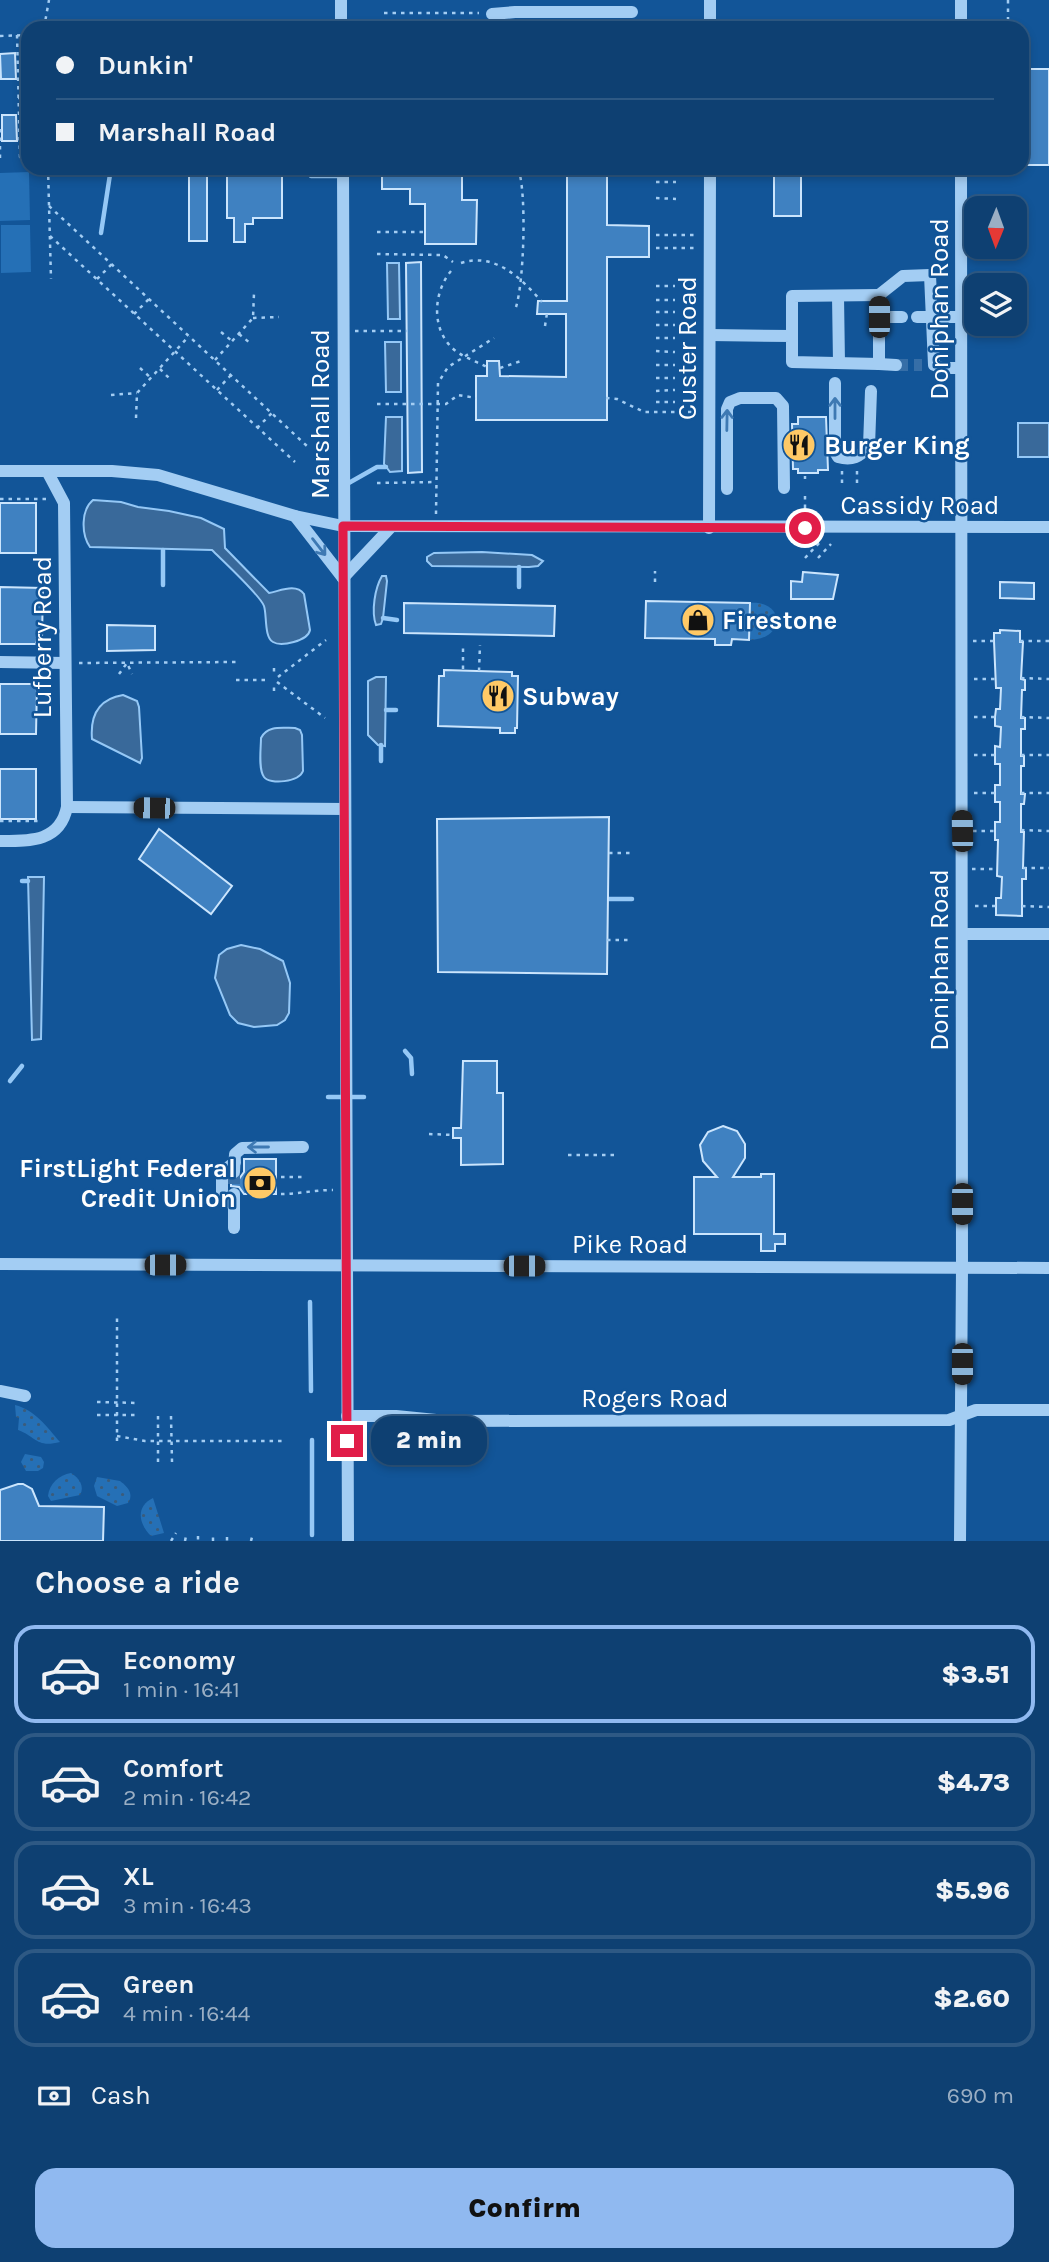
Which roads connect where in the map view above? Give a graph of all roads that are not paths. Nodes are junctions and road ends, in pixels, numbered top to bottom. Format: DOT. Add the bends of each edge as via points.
graph roads {
  1 [pos="341,0"];
  2 [pos="710,0"];
  3 [pos="961,0"];
  4 [pos="632,12"];
  5 [pos="492,13"];
  6 [pos="341,21"];
  7 [pos="710,21"];
  8 [pos="961,21"];
  9 [pos="343,175"];
  10 [pos="710,175"];
  11 [pos="961,175"];
  12 [pos="879,295"];
  13 [pos="838,296"];
  14 [pos="879,317"];
  15 [pos="902,317"];
  16 [pos="917,317"];
  17 [pos="931,317"];
  18 [pos="961,317"];
  19 [pos="710,335"];
  20 [pos="792,336"];
  21 [pos="838,363"];
  22 [pos="879,364"];
  23 [pos="897,365"];
  24 [pos="961,368"];
  25 [pos="835,383"];
  26 [pos="871,391"];
  27 [pos="0,471"];
  28 [pos="47,471"];
  29 [pos="783,488"];
  30 [pos="727,489"];
  31 [pos="295,516"];
  32 [pos="343,526"];
  33 [pos="391,527"];
  34 [pos="962,527"];
  35 [pos="1049,527"];
  36 [pos="709,528"];
  37 [pos="344,578"];
  38 [pos="0,663"];
  39 [pos="65,663"];
  40 [pos="67,807"];
  41 [pos="345,809"];
  42 [pos="0,841"];
  43 [pos="962,934"];
  44 [pos="1049,934"];
  45 [pos="303,1147"];
  46 [pos="234,1228"];
  47 [pos="0,1264"];
  48 [pos="347,1265"];
  49 [pos="962,1268"];
  50 [pos="1049,1268"];
  51 [pos="0,1391"];
  52 [pos="25,1396"];
  53 [pos="1049,1410"];
  54 [pos="347,1416"];
  55 [pos="962,1416"];
  56 [pos="348,1541"];
  57 [pos="960,1541"];
  1 -- 6 [label="street"];
  2 -- 7 [label="street"];
  3 -- 8 [label="street"];
  4 -- 5 [label="street"];
  9 -- 32 [label="street, Marshall Road"];
  10 -- 19 [label="street, Custer Road"];
  11 -- 18 [label="street, Doniphan Road"];
  12 -- 13 [label="street"];
  12 -- 14 [label="street"];
  12 -- 17 [label="street" via="903,276 930,275"];
  13 -- 20 [label="street" via="792,296"];
  13 -- 21 [label="street"];
  14 -- 15 [label="street"];
  14 -- 22 [label="street"];
  16 -- 17 [label="street"];
  17 -- 18 [label="street"];
  17 -- 24 [label="street" via="928,365"];
  18 -- 24 [label="street, Doniphan Road"];
  19 -- 20 [label="street"];
  19 -- 36 [label="street, Custer Road"];
  20 -- 21 [label="street" via="792,362"];
  21 -- 22 [label="street"];
  22 -- 23 [label="street"];
  24 -- 34 [label="street, Doniphan Road"];
  26 -- 25 [label="street, one-way" via="869,446 858,457 842,459 835,452"];
  27 -- 28 [label="street, Cassidy Road"];
  28 -- 31 [label="street, Cassidy Road" via="158,475"];
  28 -- 39 [label="street, Lufberry Road" via="64,503"];
  30 -- 29 [label="street, one-way" via="727,409 740,398 776,398 783,405"];
  31 -- 32 [label="street, Cassidy Road"];
  31 -- 37 [label="street, one-way"];
  32 -- 33 [label="street, Cassidy Road"];
  32 -- 37 [label="street, Marshall Road"];
  33 -- 36 [label="street, Cassidy Road"];
  33 -- 37 [label="street"];
  34 -- 35 [label="street, Cassidy Road"];
  34 -- 36 [label="street, Cassidy Road"];
  34 -- 43 [label="street, Doniphan Road"];
  37 -- 41 [label="street, Marshall Road"];
  38 -- 39 [label="street"];
  39 -- 40 [label="street, Lufberry Road"];
  40 -- 41 [label="street"];
  40 -- 42 [label="street" via="60,826 51,834"];
  41 -- 48 [label="street, Marshall Road"];
  43 -- 44 [label="street"];
  43 -- 49 [label="street, Doniphan Road"];
  45 -- 46 [label="street, one-way" via="237,1150 234,1167 222,1172 222,1195 234,1200"];
  47 -- 48 [label="street, Pike Road"];
  48 -- 49 [label="street, Pike Road"];
  48 -- 54 [label="street, Marshall Road"];
  49 -- 50 [label="street, Pike Road"];
  49 -- 55 [label="street, Doniphan Road"];
  51 -- 52 [label="street"];
  53 -- 55 [label="street, Rogers Road" via="976,1410"];
  54 -- 55 [label="street, Rogers Road" via="488,1421 949,1420"];
  54 -- 56 [label="street, Marshall Road"];
  55 -- 57 [label="street, Doniphan Road"];
}
